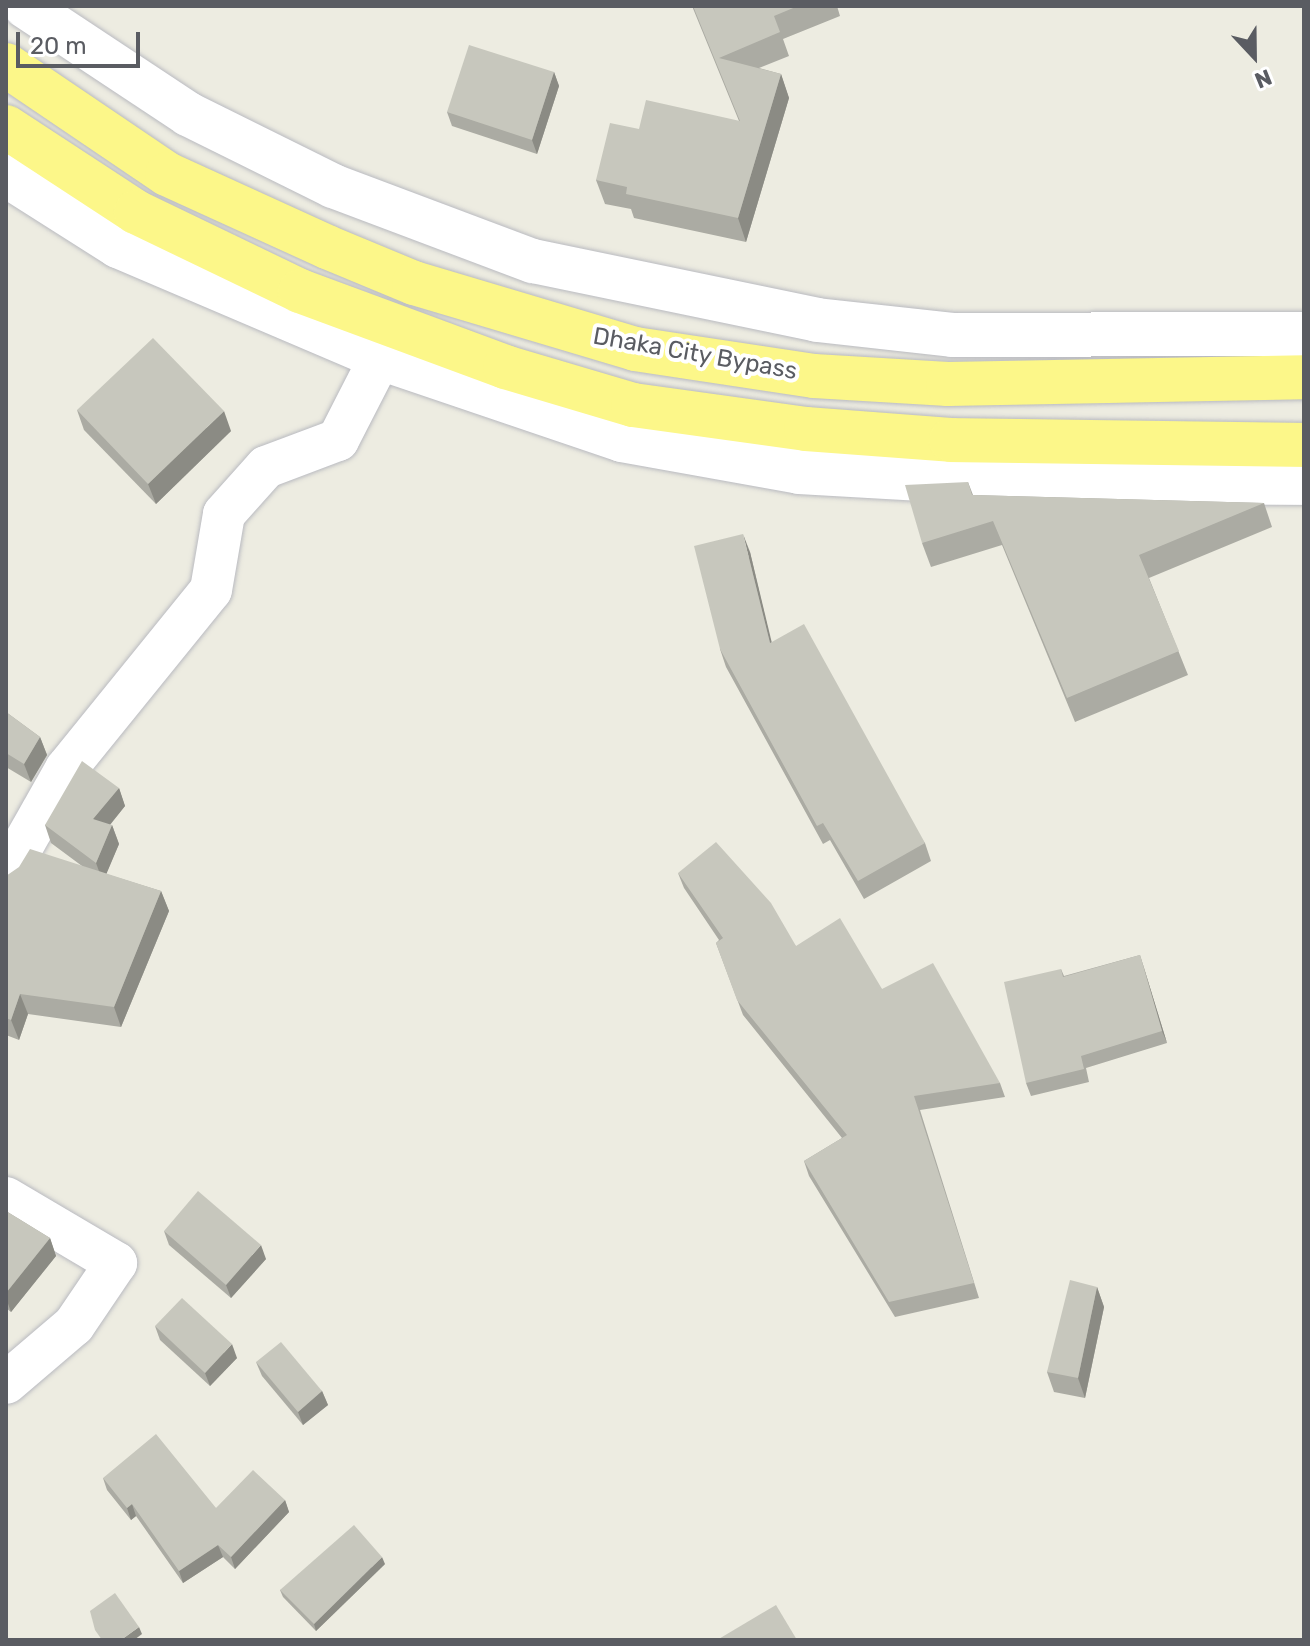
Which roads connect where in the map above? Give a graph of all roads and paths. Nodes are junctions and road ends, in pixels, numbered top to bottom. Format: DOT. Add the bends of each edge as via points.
graph roads {
  1 [pos="25,6"];
  2 [pos="6,65"];
  3 [pos="6,127"];
  4 [pos="6,175"];
  5 [pos="1304,334"];
  6 [pos="380,358"];
  7 [pos="1304,377"];
  8 [pos="1304,445"];
  9 [pos="1304,483"];
  10 [pos="6,875"];
  11 [pos="6,1198"];
  12 [pos="6,1383"];
  1 -- 5 [label="main road" via="188,114 333,186 533,261 817,320 952,335"];
  2 -- 7 [label="highway, Dhaka City Bypass" via="167,174 327,247 414,283 635,349 814,376 948,384"];
  3 -- 8 [label="highway" via="136,212 300,291 505,367 633,405 806,429 951,440"];
  4 -- 6 [label="main road" via="118,246"];
  6 -- 9 [label="main road" via="622,440 799,472 953,481"];
  6 -- 10 [label="street" via="338,440 266,467 224,514 211,590 66,769"];
  11 -- 12 [label="street" via="116,1263 74,1325"];
}
